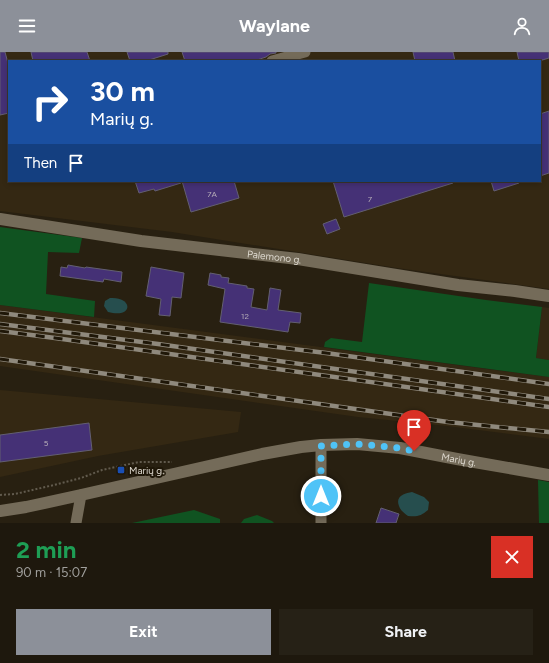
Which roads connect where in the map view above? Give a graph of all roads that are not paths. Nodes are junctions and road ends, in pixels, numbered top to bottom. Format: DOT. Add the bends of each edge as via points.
graph roads {
  1 [pos="305,52"];
  2 [pos="276,60"];
  3 [pos="0,219"];
  4 [pos="549,296"];
  5 [pos="321,446"];
  6 [pos="549,475"];
  7 [pos="81,496"];
  8 [pos="0,511"];
  9 [pos="76,523"];
  10 [pos="321,523"];
  1 -- 2 [label="street"];
  3 -- 4 [label="street, Palemono g." via="141,241 304,260 458,285"];
  5 -- 6 [label="street, Marių g." via="357,444 400,448"];
  5 -- 7 [label="street, Marių g." via="262,454"];
  5 -- 10 [label="street"];
  7 -- 8 [label="street, Marių g."];
  7 -- 9 [label="street"];
}
